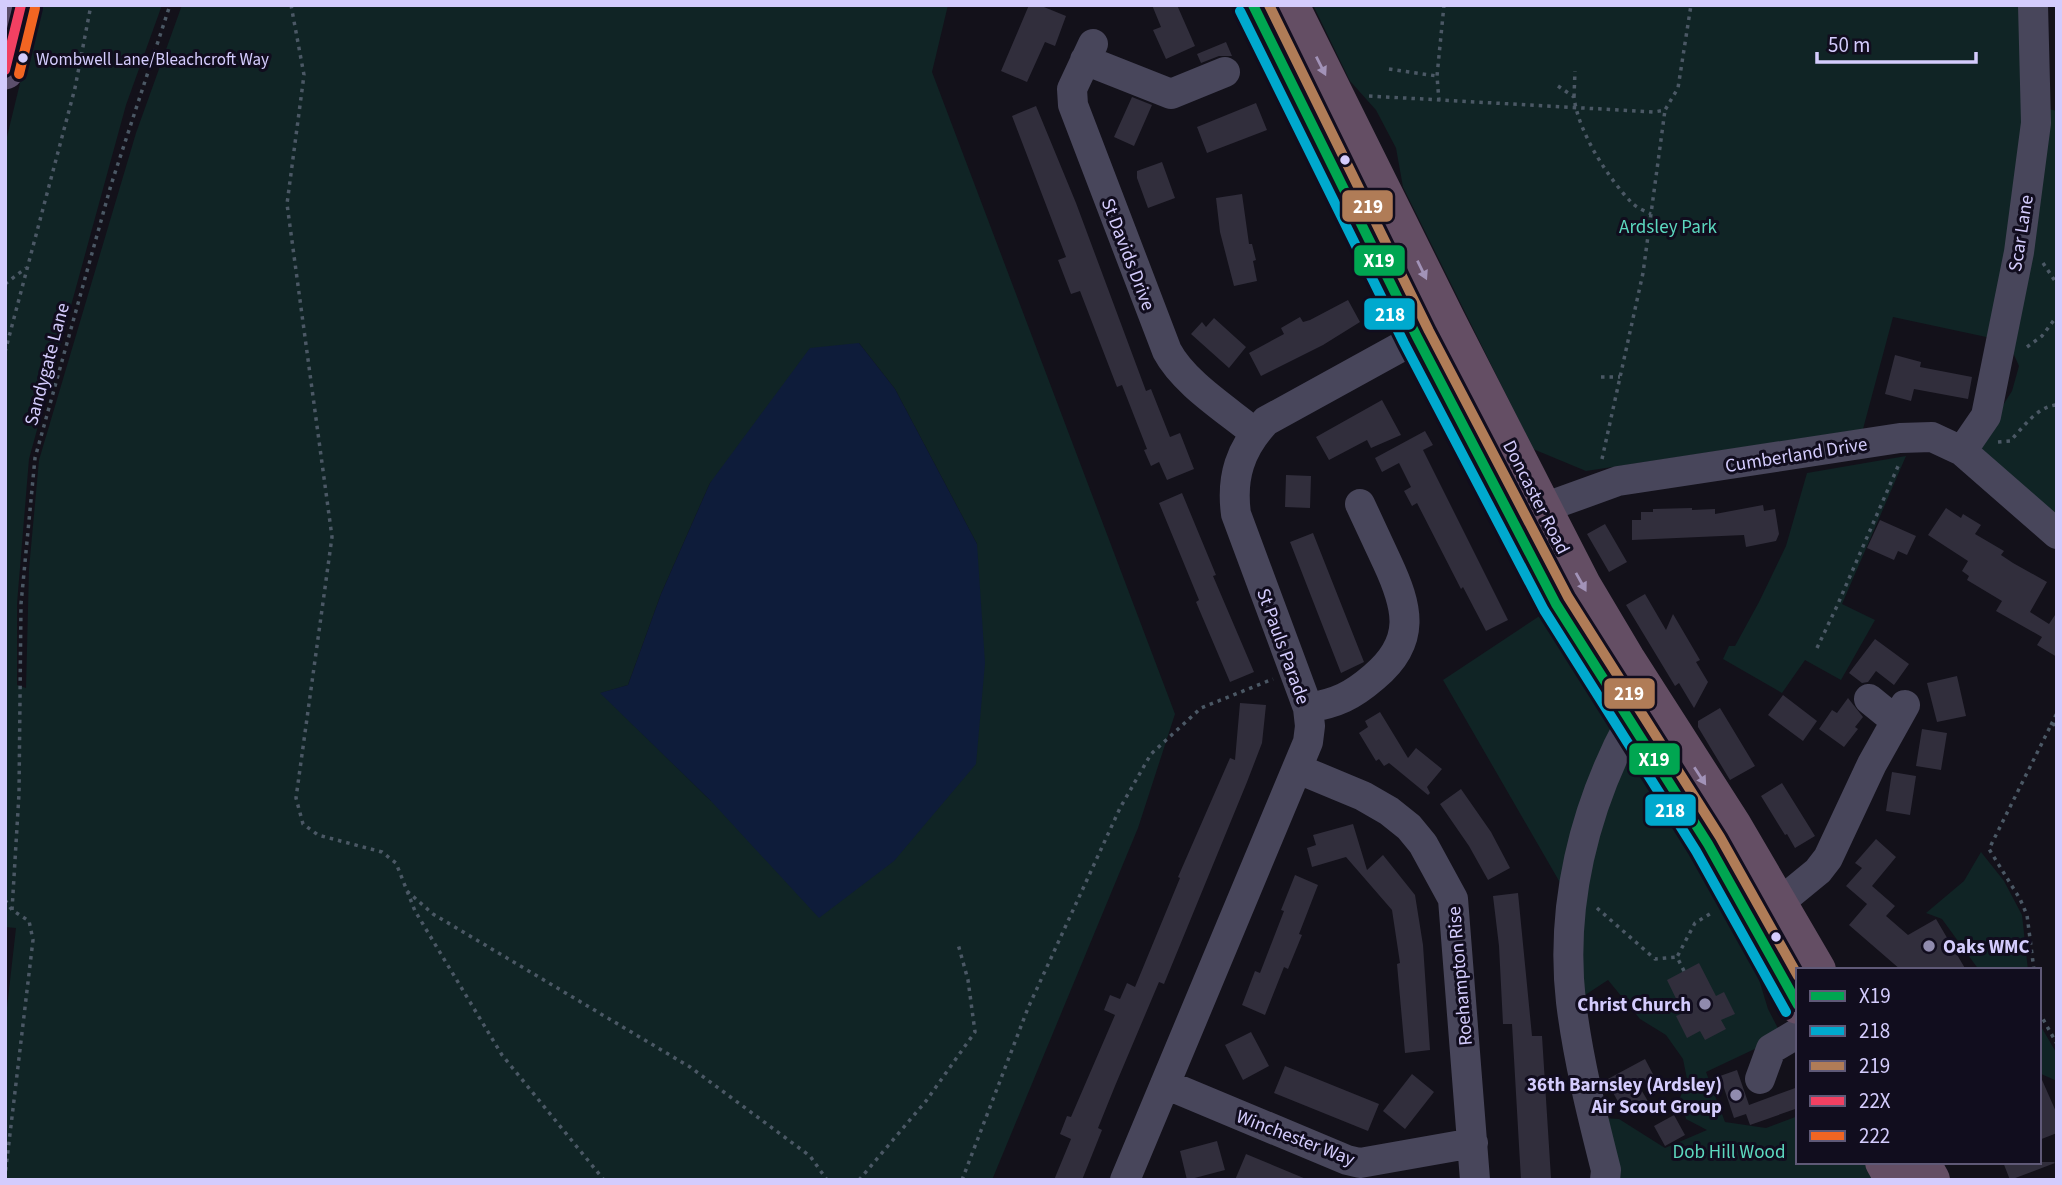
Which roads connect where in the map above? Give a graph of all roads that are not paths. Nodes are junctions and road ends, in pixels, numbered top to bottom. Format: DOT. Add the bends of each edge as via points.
graph roads {
  1 [pos="1253,5"];
  2 [pos="1290,5"];
  3 [pos="2033,5"];
  4 [pos="15,16"];
  5 [pos="5,71"];
  6 [pos="1225,72"];
  7 [pos="1432,329"];
  8 [pos="1255,433"];
  9 [pos="1967,444"];
  10 [pos="1360,503"];
  11 [pos="1524,509"];
  12 [pos="2057,534"];
  13 [pos="1869,699"];
  14 [pos="1308,708"];
  15 [pos="1630,723"];
  16 [pos="1298,769"];
  17 [pos="1779,903"];
  18 [pos="1816,968"];
  19 [pos="1796,1001"];
  20 [pos="1796,1034"];
  21 [pos="1760,1079"];
  22 [pos="1165,1084"];
  23 [pos="1473,1143"];
  24 [pos="1893,1164"];
  25 [pos="1921,1170"];
  26 [pos="1605,1175"];
  27 [pos="1125,1180"];
  28 [pos="1475,1180"];
  1 -- 7 [label="highway, Doncaster Road"];
  2 -- 7 [label="highway, Doncaster Road, one-way" via="1341,107"];
  3 -- 9 [label="street, Scar Lane" via="2036,123 2019,252 1986,415"];
  4 -- 5 [label="main road"];
  6 -- 8 [label="street, St Davids Drive" via="1171,94 1089,52 1072,97 1100,154 1174,365"];
  7 -- 8 [label="street, St Pauls Parade" via="1284,410"];
  7 -- 11 [label="highway, Doncaster Road"];
  8 -- 14 [label="street, St Pauls Parade" via="1236,474 1236,514"];
  9 -- 11 [label="street, Cumberland Drive" via="1933,437 1900,438 1618,481"];
  9 -- 12 [label="street, Cumberland Drive"];
  10 -- 14 [label="street" via="1401,590 1405,631 1398,651 1362,687 1346,699"];
  11 -- 15 [label="highway, Doncaster Road" via="1556,604"];
  11 -- 17 [label="highway, Doncaster Road, one-way" via="1583,585"];
  13 -- 17 [label="street" via="1901,713 1828,858"];
  14 -- 16 [label="street, St Pauls Parade" via="1308,741"];
  15 -- 19 [label="highway, Doncaster Road" via="1708,844"];
  15 -- 26 [label="street" via="1591,808 1575,874 1569,940 1571,1000 1581,1068"];
  16 -- 22 [label="street, St Pauls Parade"];
  16 -- 23 [label="street, Roehampton Rise" via="1390,810 1423,844 1453,899"];
  17 -- 18 [label="highway, Doncaster Road"];
  20 -- 21 [label="street" via="1771,1049"];
  22 -- 23 [label="street, Winchester Way" via="1360,1163"];
  22 -- 27 [label="street, St Pauls Parade"];
  23 -- 28 [label="street, Roehampton Rise"];
  24 -- 25 [label="highway"];
}
